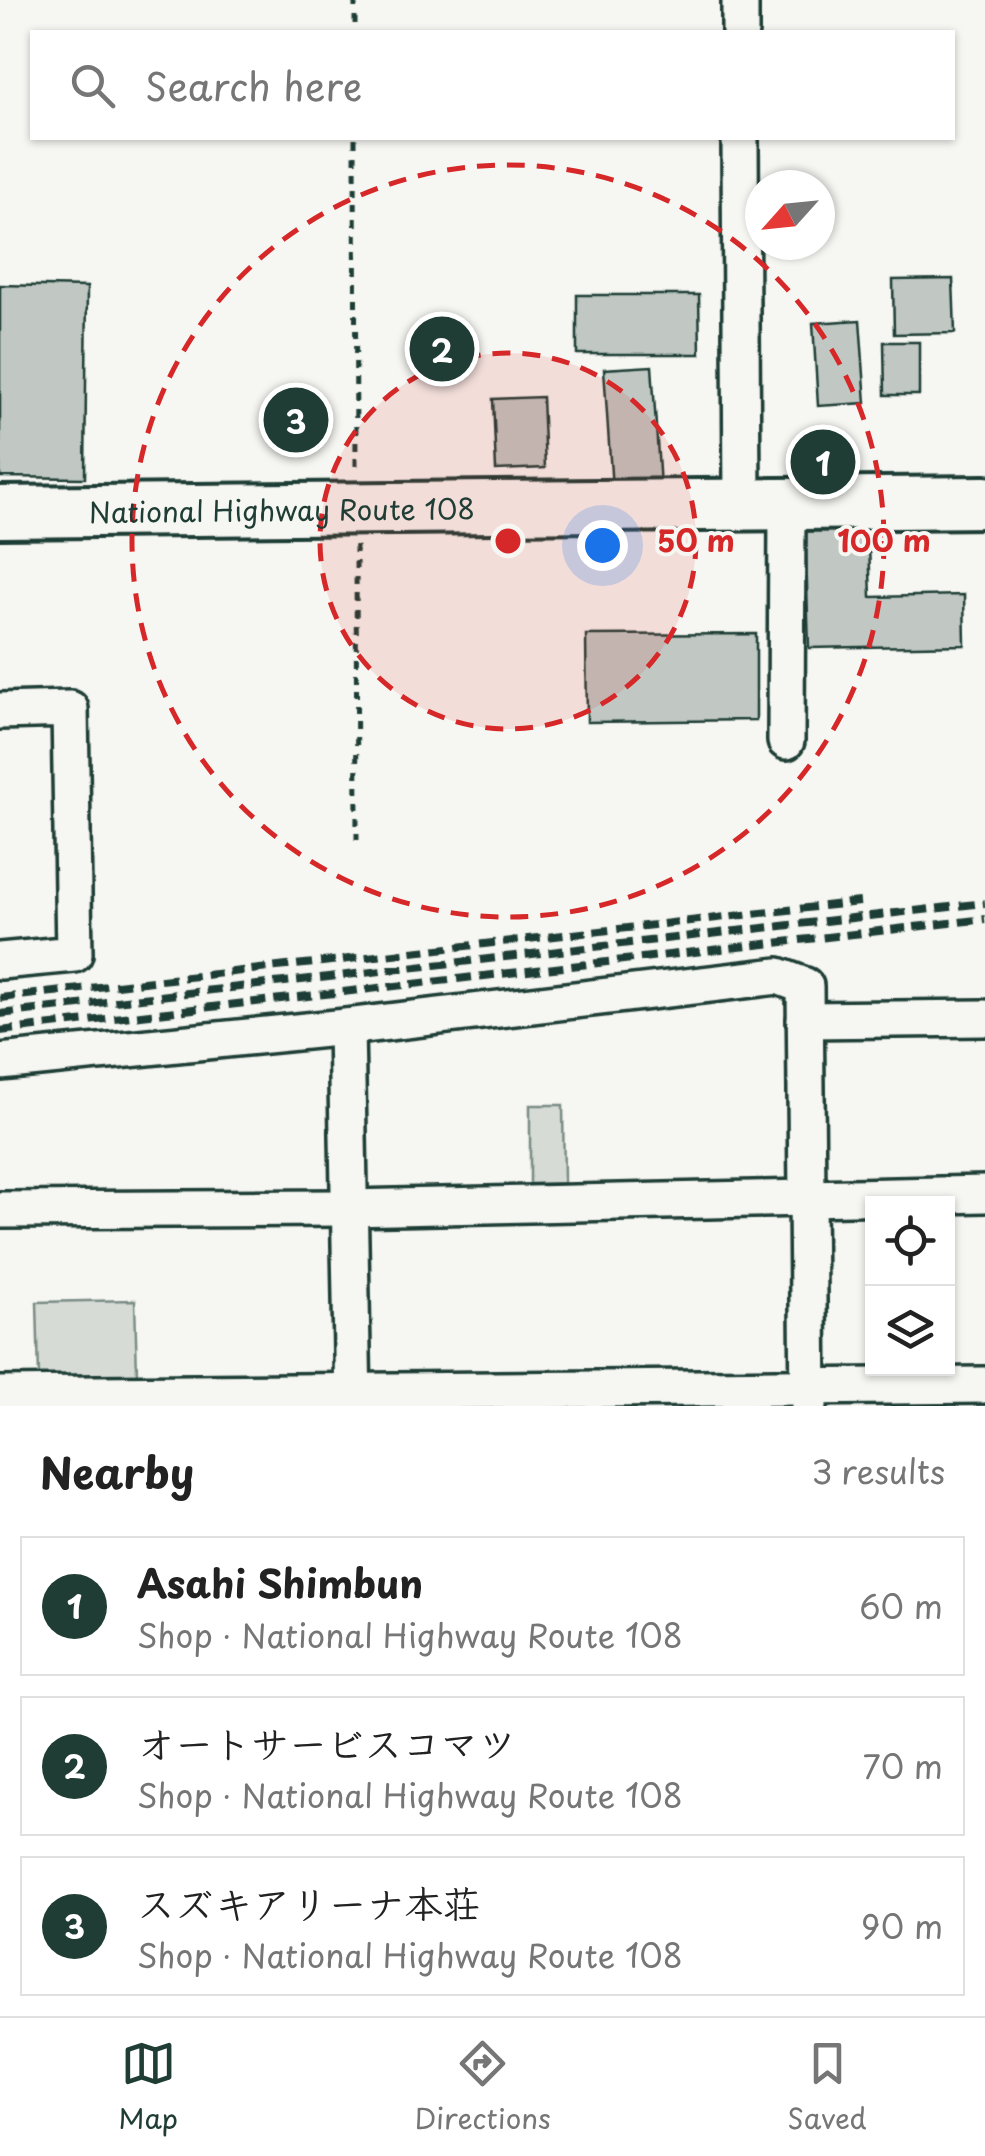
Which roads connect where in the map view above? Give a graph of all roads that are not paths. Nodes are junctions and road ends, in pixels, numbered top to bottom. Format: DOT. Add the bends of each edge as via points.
graph roads {
  1 [pos="740,0"];
  2 [pos="740,30"];
  3 [pos="740,140"];
  4 [pos="985,502"];
  5 [pos="764,504"];
  6 [pos="0,512"];
  7 [pos="0,711"];
  8 [pos="786,741"];
  9 [pos="0,961"];
  10 [pos="985,1018"];
  11 [pos="805,1020"];
  12 [pos="346,1027"];
  13 [pos="0,1062"];
  14 [pos="985,1194"];
  15 [pos="810,1198"];
  16 [pos="348,1208"];
  17 [pos="0,1210"];
  18 [pos="985,1386"];
  19 [pos="0,1396"];
  20 [pos="809,1396"];
  21 [pos="353,1399"];
  1 -- 2 [label="street"];
  3 -- 5 [label="street"];
  4 -- 5 [label="highway, National Highway Route 108"];
  5 -- 6 [label="highway, National Highway Route 108"];
  5 -- 8 [label="street"];
  7 -- 9 [label="street" via="70,709 74,954"];
  10 -- 11 [label="street"];
  11 -- 12 [label="street" via="805,986 778,976"];
  11 -- 15 [label="street"];
  12 -- 13 [label="street"];
  12 -- 16 [label="street"];
  14 -- 15 [label="street"];
  15 -- 16 [label="street"];
  15 -- 20 [label="street"];
  16 -- 17 [label="street"];
  16 -- 21 [label="street"];
  18 -- 20 [label="street"];
  19 -- 21 [label="street"];
  20 -- 21 [label="street"];
}
